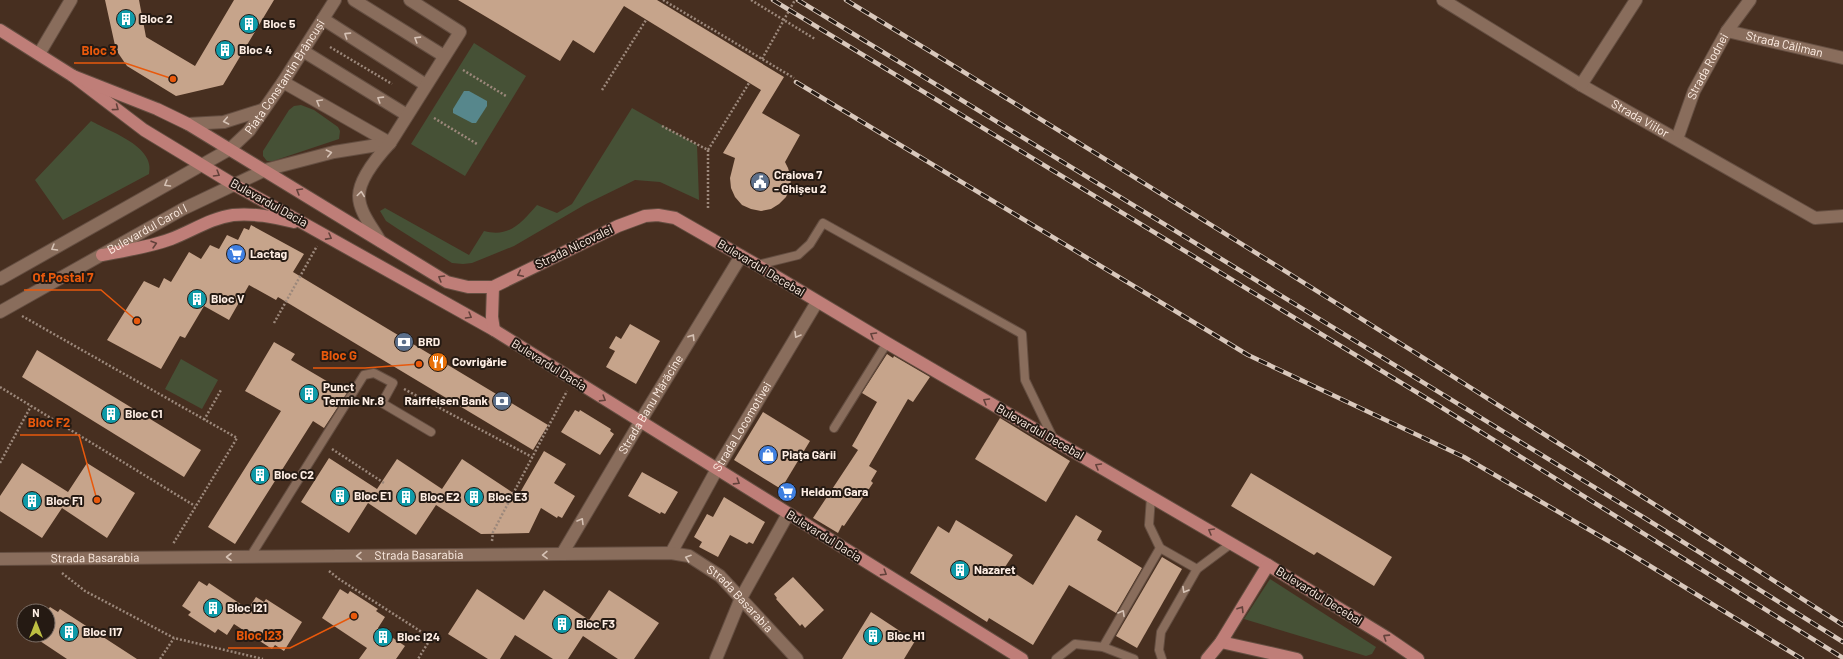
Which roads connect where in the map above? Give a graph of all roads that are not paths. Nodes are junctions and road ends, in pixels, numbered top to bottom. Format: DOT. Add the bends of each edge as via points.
graph roads {
  1 [pos="71,0"];
  2 [pos="335,0"];
  3 [pos="354,0"];
  4 [pos="410,0"];
  5 [pos="1442,0"];
  6 [pos="1636,0"];
  7 [pos="1750,0"];
  8 [pos="323,19"];
  9 [pos="0,30"];
  10 [pos="1727,31"];
  11 [pos="303,51"];
  12 [pos="39,54"];
  13 [pos="444,56"];
  14 [pos="1843,58"];
  15 [pos="73,76"];
  16 [pos="283,82"];
  17 [pos="426,85"];
  18 [pos="1581,85"];
  19 [pos="262,110"];
  20 [pos="407,115"];
  21 [pos="188,124"];
  22 [pos="1677,139"];
  23 [pos="390,143"];
  24 [pos="230,149"];
  25 [pos="200,164"];
  26 [pos="265,170"];
  27 [pos="233,184"];
  28 [pos="658,215"];
  29 [pos="1843,216"];
  30 [pos="307,224"];
  31 [pos="380,241"];
  32 [pos="102,255"];
  33 [pos="741,256"];
  34 [pos="757,265"];
  35 [pos="0,279"];
  36 [pos="493,287"];
  37 [pos="817,302"];
  38 [pos="4,310"];
  39 [pos="494,330"];
  40 [pos="887,344"];
  41 [pos="640,422"];
  42 [pos="834,428"];
  43 [pos="431,432"];
  44 [pos="1055,441"];
  45 [pos="717,469"];
  46 [pos="1152,497"];
  47 [pos="788,514"];
  48 [pos="1232,543"];
  49 [pos="1160,548"];
  50 [pos="562,554"];
  51 [pos="671,554"];
  52 [pos="250,557"];
  53 [pos="0,559"];
  54 [pos="1268,565"];
  55 [pos="1197,570"];
  56 [pos="740,598"];
  57 [pos="1221,642"];
  58 [pos="1103,647"];
  59 [pos="716,659"];
  60 [pos="797,659"];
  61 [pos="1022,659"];
  62 [pos="1056,659"];
  63 [pos="1134,659"];
  64 [pos="1162,659"];
  65 [pos="1207,659"];
  66 [pos="1297,659"];
  67 [pos="1418,659"];
  1 -- 12 [label="street"];
  2 -- 8 [label="street, Piața Constantin Brâncuși"];
  13 -- 3 [label="street, one-way"];
  4 -- 13 [label="street" via="460,32"];
  5 -- 18 [label="street, Strada Viilor"];
  6 -- 18 [label="street"];
  7 -- 10 [label="street, Strada Rodnei"];
  8 -- 11 [label="street, Piața Constantin Brâncuși"];
  17 -- 8 [label="street, one-way"];
  9 -- 12 [label="main road, Bulevardul Dacia"];
  10 -- 14 [label="street, Strada Căliman"];
  10 -- 22 [label="street, Strada Rodnei" via="1694,91"];
  11 -- 16 [label="street, Piața Constantin Brâncuși"];
  20 -- 11 [label="street, one-way"];
  12 -- 15 [label="main road, Bulevardul Dacia"];
  13 -- 17 [label="street"];
  15 -- 21 [label="main road, Bulevardul Dacia"];
  15 -- 25 [label="main road, Bulevardul Dacia, one-way" via="144,130"];
  16 -- 19 [label="street, Piața Constantin Brâncuși"];
  23 -- 16 [label="street, one-way"];
  17 -- 20 [label="street"];
  18 -- 22 [label="street, Strada Viilor"];
  19 -- 21 [label="street, one-way" via="224,122"];
  19 -- 24 [label="street, Piața Constantin Brâncuși" via="249,132"];
  20 -- 23 [label="street"];
  21 -- 24 [label="main road, Bulevardul Dacia"];
  22 -- 29 [label="street, Strada Viilor" via="1816,218"];
  26 -- 23 [label="street, one-way" via="334,152"];
  31 -- 23 [label="street, one-way" via="366,218 359,196 366,174"];
  24 -- 25 [label="street, Piața Constantin Brâncuși"];
  24 -- 26 [label="main road, Bulevardul Dacia"];
  25 -- 27 [label="main road, Bulevardul Dacia, one-way"];
  25 -- 35 [label="street, one-way"];
  26 -- 27 [label="street, Bulevardul Carol I"];
  31 -- 26 [label="main road, Bulevardul Dacia, one-way"];
  27 -- 30 [label="main road, Bulevardul Dacia"];
  27 -- 32 [label="street, Bulevardul Carol I" via="182,209"];
  28 -- 33 [label="main road, Bulevardul Decebal" via="675,218"];
  28 -- 36 [label="main road, Strada Nicovalei, one-way" via="645,216 618,226"];
  32 -- 30 [label="main road, one-way" via="170,239 220,218 234,215 260,214"];
  30 -- 39 [label="main road, Bulevardul Dacia, one-way"];
  36 -- 31 [label="main road, Bulevardul Dacia, one-way" via="468,287 447,282"];
  32 -- 38 [label="street, Bulevardul Carol I"];
  33 -- 34 [label="main road, Bulevardul Decebal"];
  41 -- 33 [label="street, Strada Banu Mărăcine, one-way"];
  34 -- 37 [label="main road, Bulevardul Decebal"];
  34 -- 44 [label="lane" via="798,255 810,244 823,223 1022,334 1025,380"];
  36 -- 39 [label="main road"];
  40 -- 37 [label="main road, Bulevardul Decebal, one-way"];
  37 -- 45 [label="street, Strada Locomotivei, one-way"];
  39 -- 41 [label="main road, Bulevardul Dacia, one-way"];
  40 -- 42 [label="lane"];
  44 -- 40 [label="main road, Bulevardul Decebal, one-way"];
  41 -- 45 [label="main road, Bulevardul Dacia"];
  50 -- 41 [label="street, Strada Banu Mărăcine, one-way"];
  43 -- 52 [label="lane" via="382,403 393,383 374,372 364,374"];
  46 -- 44 [label="main road, Bulevardul Decebal, one-way"];
  45 -- 47 [label="main road, Bulevardul Dacia, one-way"];
  45 -- 51 [label="street, Strada Locomotivei"];
  48 -- 46 [label="main road, Bulevardul Decebal, one-way"];
  46 -- 49 [label="lane" via="1149,525"];
  47 -- 56 [label="street"];
  47 -- 61 [label="main road, Bulevardul Dacia, one-way"];
  48 -- 54 [label="main road, Bulevardul Decebal"];
  48 -- 55 [label="lane"];
  49 -- 55 [label="lane"];
  58 -- 49 [label="lane, one-way"];
  50 -- 51 [label="street, Strada Basarabia"];
  50 -- 52 [label="street, Strada Basarabia, one-way"];
  56 -- 51 [label="street, Strada Basarabia, one-way" via="720,576 689,556"];
  52 -- 53 [label="street, Strada Basarabia, one-way"];
  57 -- 54 [label="main road, one-way"];
  67 -- 54 [label="main road, Bulevardul Decebal, one-way"];
  55 -- 64 [label="lane, one-way" via="1161,632 1159,650"];
  56 -- 59 [label="street"];
  56 -- 60 [label="street, Strada Basarabia"];
  57 -- 65 [label="main road"];
  57 -- 66 [label="main road"];
  58 -- 62 [label="lane" via="1075,644"];
  58 -- 63 [label="lane"];
}
